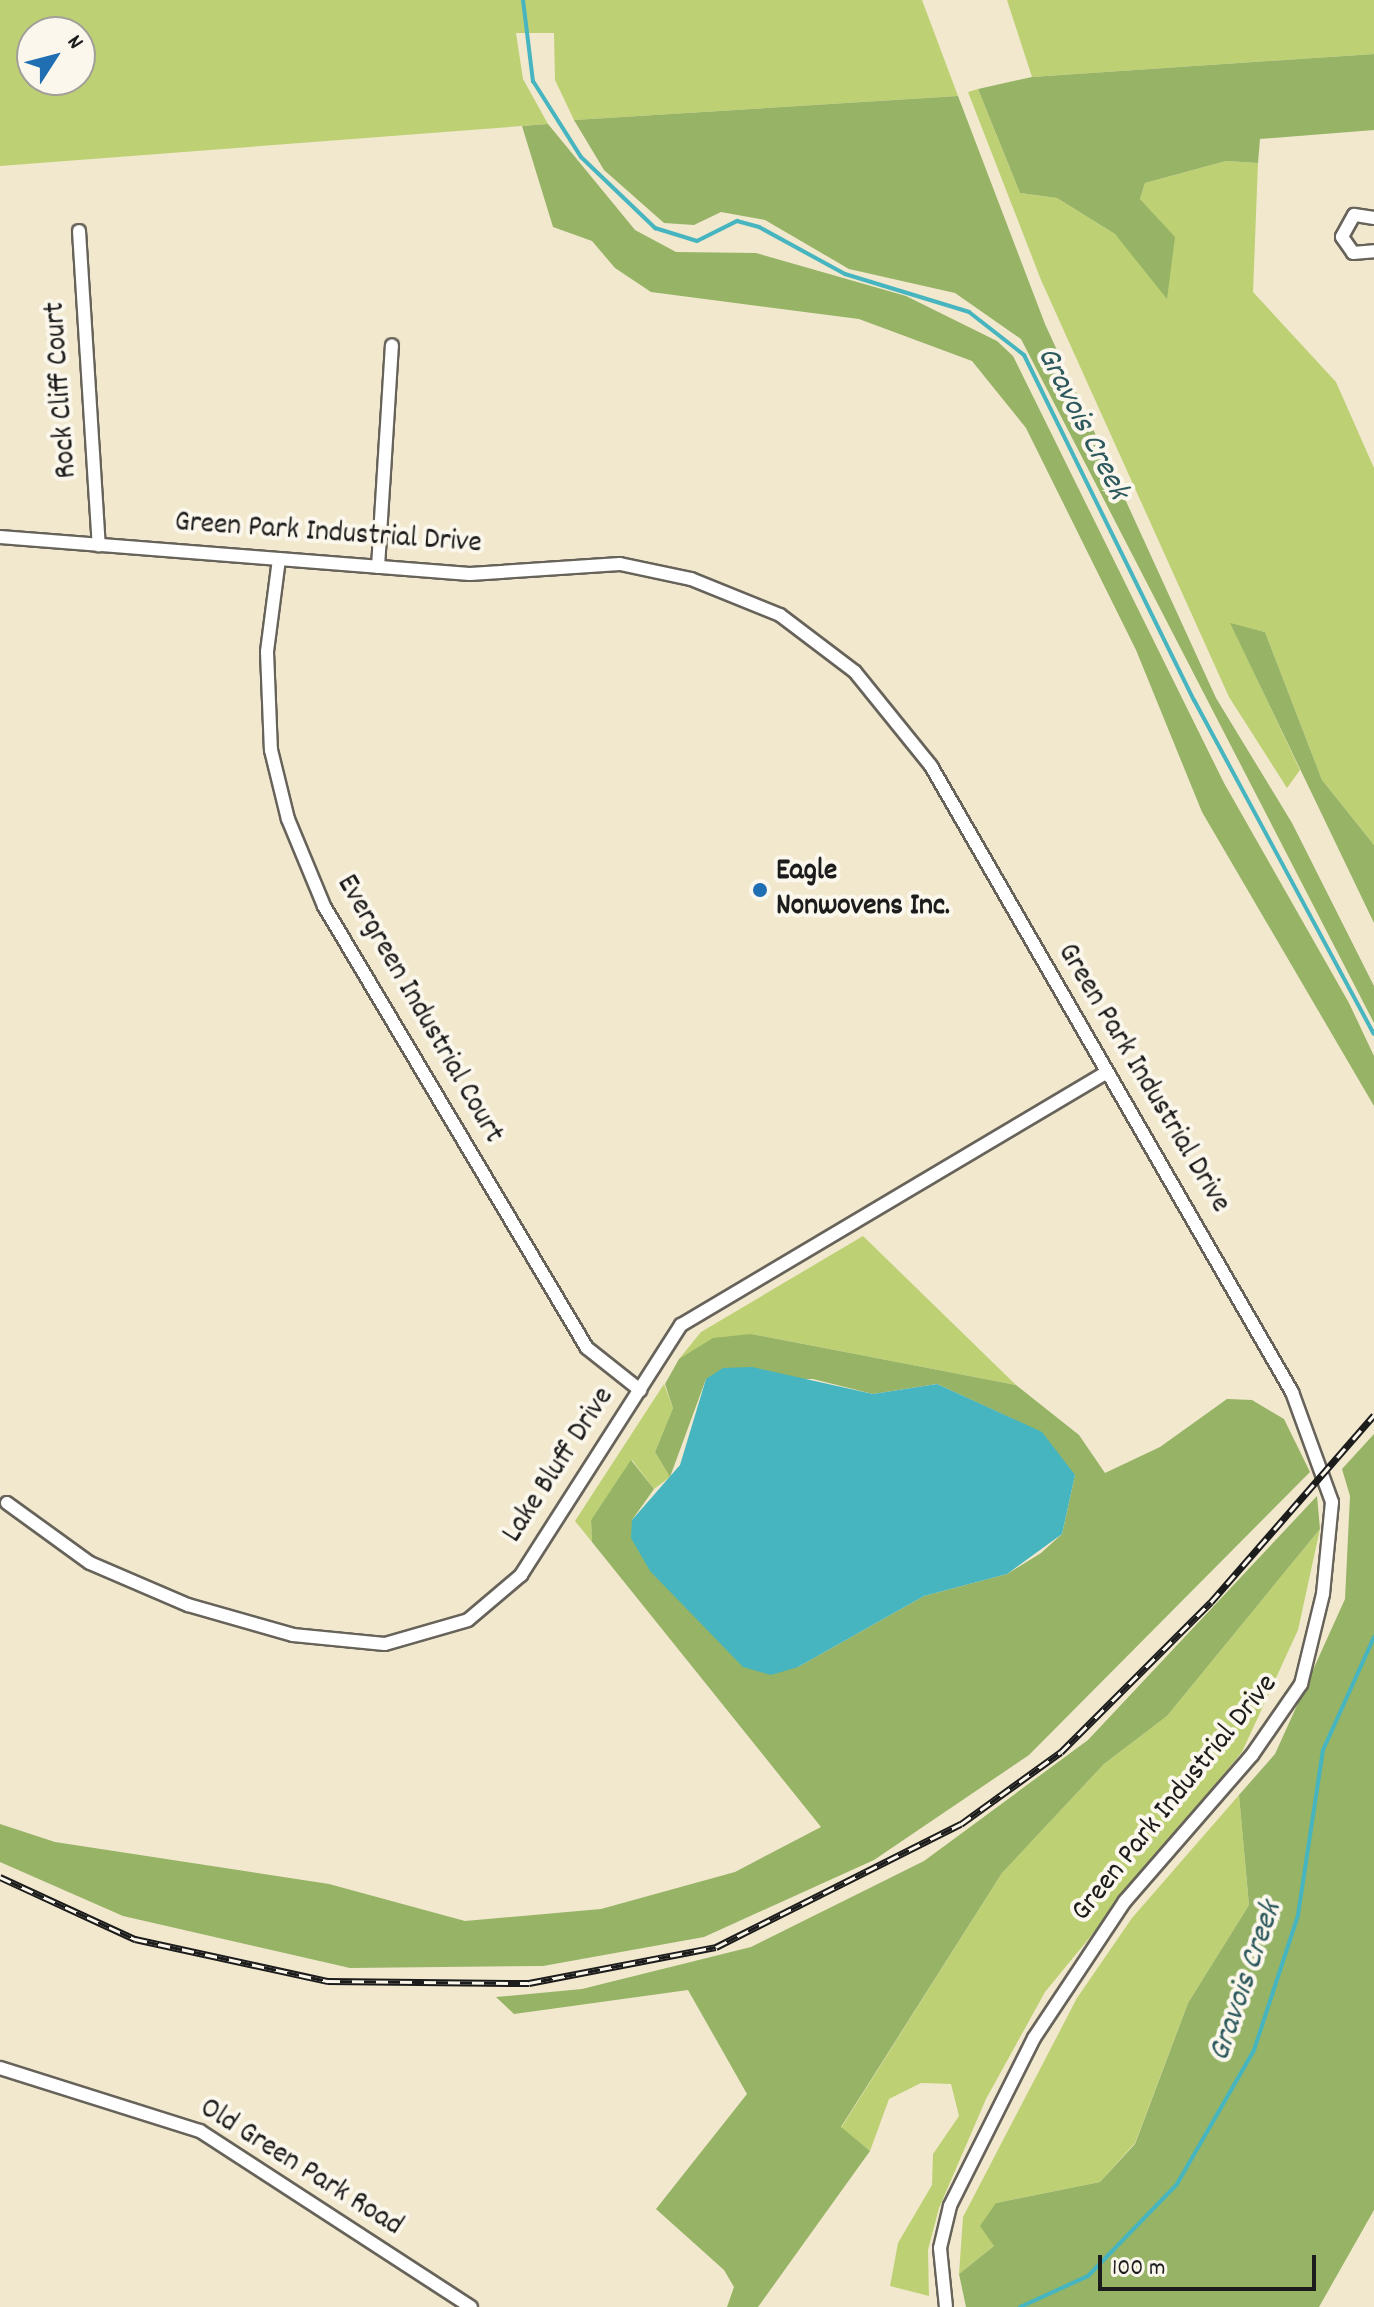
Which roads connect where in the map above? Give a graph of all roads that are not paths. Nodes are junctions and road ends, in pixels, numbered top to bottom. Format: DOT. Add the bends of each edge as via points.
graph roads {
  1 [pos="1374,218"];
  2 [pos="79,231"];
  3 [pos="1374,251"];
  4 [pos="392,345"];
  5 [pos="0,537"];
  6 [pos="99,545"];
  7 [pos="279,559"];
  8 [pos="378,567"];
  9 [pos="1107,1072"];
  10 [pos="640,1390"];
  11 [pos="7,1503"];
  12 [pos="0,2068"];
  13 [pos="471,2307"];
  14 [pos="946,2307"];
  1 -- 3 [label="street" via="1354,215 1342,237 1353,253"];
  2 -- 6 [label="street, Rock Cliff Court"];
  4 -- 8 [label="street"];
  5 -- 6 [label="street, Green Park Industrial Drive"];
  6 -- 7 [label="street, Green Park Industrial Drive"];
  7 -- 8 [label="street, Green Park Industrial Drive"];
  7 -- 10 [label="street, Evergreen Industrial Court" via="267,652 271,750 288,819 324,906 587,1348"];
  8 -- 9 [label="street, Green Park Industrial Drive" via="470,574 620,564 691,579 780,615 855,672 931,766"];
  9 -- 10 [label="street, Lake Bluff Drive" via="681,1325"];
  9 -- 14 [label="street, Green Park Industrial Drive" via="1255,1324 1323,1463 1332,1502 1323,1594 1301,1684 1252,1755 1125,1901 1034,2038 950,2206 940,2248"];
  10 -- 11 [label="street, Lake Bluff Drive" via="521,1575 468,1620 385,1644 293,1635 188,1605 90,1563"];
  12 -- 13 [label="street, Old Green Park Road" via="200,2131"];
}
